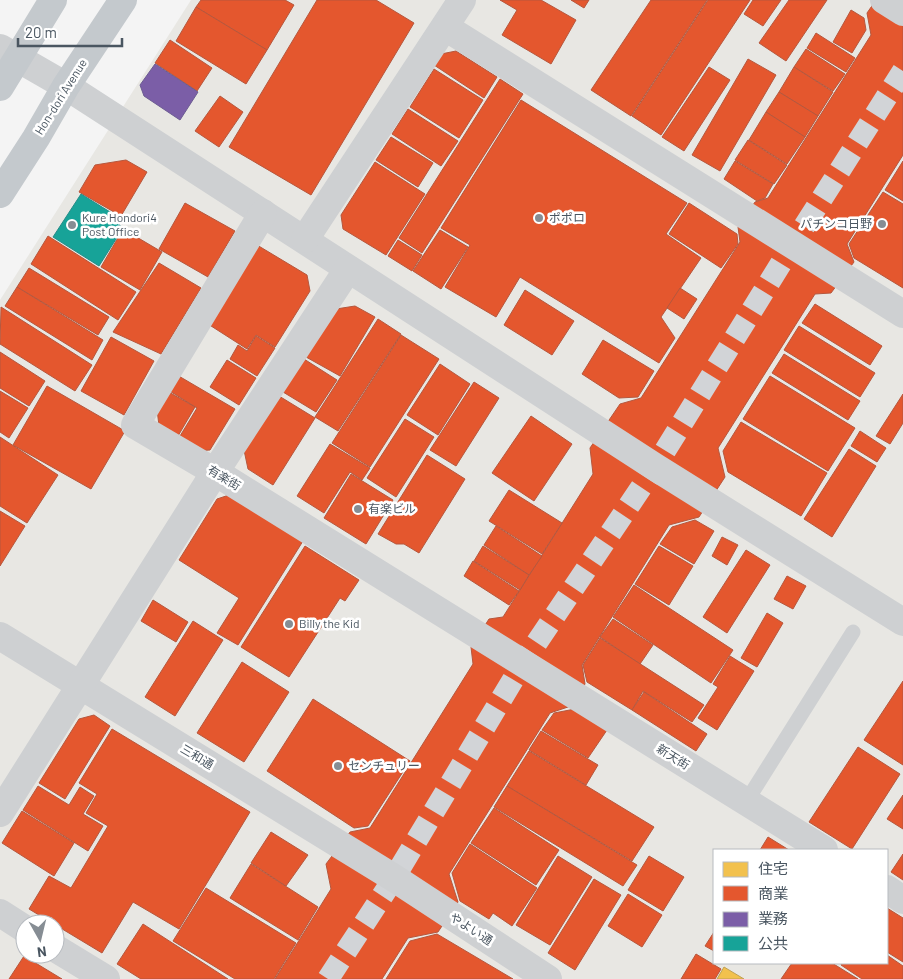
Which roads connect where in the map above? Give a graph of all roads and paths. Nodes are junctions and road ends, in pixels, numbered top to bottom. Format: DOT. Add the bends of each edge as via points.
graph roads {
  1 [pos="53,0"];
  2 [pos="123,0"];
  3 [pos="462,0"];
  4 [pos="884,0"];
  5 [pos="903,12"];
  6 [pos="445,27"];
  7 [pos="9,53"];
  8 [pos="66,86"];
  9 [pos="0,87"];
  10 [pos="0,194"];
  11 [pos="263,213"];
  12 [pos="304,239"];
  13 [pos="348,268"];
  14 [pos="903,314"];
  15 [pos="215,472"];
  16 [pos="903,622"];
  17 [pos="853,632"];
  18 [pos="0,636"];
  19 [pos="523,663"];
  20 [pos="81,686"];
  21 [pos="746,802"];
  22 [pos="0,813"];
  23 [pos="822,849"];
  24 [pos="394,878"];
  25 [pos="888,890"];
  26 [pos="903,900"];
  27 [pos="0,913"];
  28 [pos="15,923"];
  29 [pos="65,954"];
  30 [pos="106,979"];
  31 [pos="548,979"];
  1 -- 7 [label="highway"];
  2 -- 8 [label="highway, Hon-dori Avenue"];
  3 -- 6 [label="street"];
  4 -- 5 [label="street"];
  6 -- 12 [label="street"];
  6 -- 14 [label="street"];
  7 -- 8 [label="street"];
  7 -- 9 [label="highway"];
  8 -- 10 [label="highway, Hon-dori Avenue"];
  8 -- 11 [label="street"];
  11 -- 12 [label="street"];
  11 -- 15 [label="street, 有楽街" via="135,425"];
  12 -- 13 [label="street"];
  13 -- 15 [label="street"];
  13 -- 16 [label="street" via="655,467"];
  15 -- 19 [label="street, 有楽街"];
  15 -- 20 [label="street"];
  17 -- 21 [label="lane"];
  18 -- 20 [label="street, 三和通"];
  19 -- 21 [label="street, 新天街"];
  20 -- 22 [label="street"];
  20 -- 24 [label="street, 三和通"];
  21 -- 23 [label="street, 新天街"];
  24 -- 31 [label="street, やよい通"];
  25 -- 26 [label="street"];
  27 -- 28 [label="street"];
  29 -- 30 [label="street"];
}
